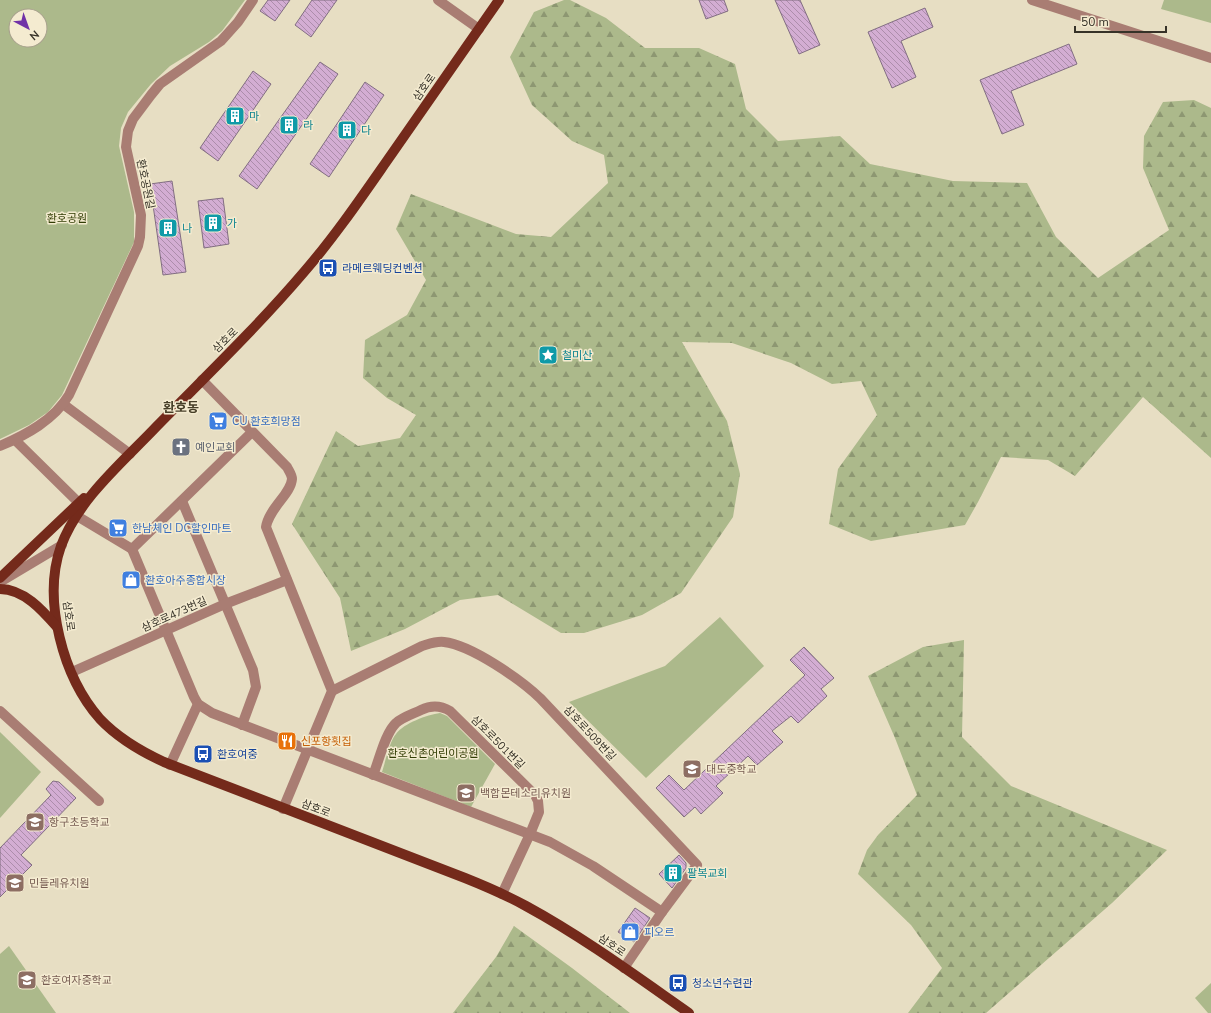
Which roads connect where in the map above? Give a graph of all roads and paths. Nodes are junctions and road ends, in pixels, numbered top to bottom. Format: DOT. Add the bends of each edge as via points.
graph roads {
  1 [pos="253,0"];
  2 [pos="438,0"];
  3 [pos="499,0"];
  4 [pos="1032,0"];
  5 [pos="479,29"];
  6 [pos="1211,58"];
  7 [pos="202,380"];
  8 [pos="63,404"];
  9 [pos="252,432"];
  10 [pos="15,440"];
  11 [pos="0,446"];
  12 [pos="130,454"];
  13 [pos="182,500"];
  14 [pos="79,503"];
  15 [pos="77,516"];
  16 [pos="62,544"];
  17 [pos="132,548"];
  18 [pos="0,578"];
  19 [pos="287,580"];
  20 [pos="0,582"];
  21 [pos="0,588"];
  22 [pos="225,604"];
  23 [pos="58,627"];
  24 [pos="166,630"];
  25 [pos="72,672"];
  26 [pos="332,691"];
  27 [pos="198,704"];
  28 [pos="0,711"];
  29 [pos="242,725"];
  30 [pos="306,750"];
  31 [pos="170,765"];
  32 [pos="374,775"];
  33 [pos="99,801"];
  34 [pos="284,809"];
  35 [pos="530,834"];
  36 [pos="502,894"];
  37 [pos="662,912"];
  38 [pos="624,968"];
  39 [pos="689,1013"];
  1 -- 8 [label="street, 환호공원길" via="221,41 160,84 150,95 128,131 126,147 141,215 138,246"];
  2 -- 5 [label="street"];
  3 -- 5 [label="main road, 삼호로"];
  4 -- 6 [label="street"];
  5 -- 7 [label="main road, 삼호로" via="328,243 266,315"];
  7 -- 9 [label="street"];
  7 -- 12 [label="main road, 삼호로"];
  8 -- 10 [label="street, 환호공원길" via="44,422"];
  8 -- 12 [label="street"];
  9 -- 13 [label="street"];
  9 -- 19 [label="street" via="291,474 289,488 271,513 266,526"];
  10 -- 11 [label="street, 환호공원길"];
  10 -- 14 [label="street"];
  12 -- 14 [label="main road"];
  12 -- 15 [label="main road, 삼호로" via="105,480"];
  13 -- 17 [label="street"];
  13 -- 22 [label="street"];
  14 -- 18 [label="main road"];
  15 -- 16 [label="main road, 삼호로"];
  15 -- 17 [label="street"];
  16 -- 20 [label="street"];
  16 -- 23 [label="main road, 삼호로" via="56,563 55,578"];
  17 -- 24 [label="street"];
  19 -- 22 [label="street, 삼호로473번길"];
  19 -- 26 [label="street"];
  21 -- 23 [label="main road" via="16,592 27,599"];
  22 -- 24 [label="street, 삼호로473번길"];
  22 -- 29 [label="street" via="255,679 256,687"];
  23 -- 25 [label="main road, 삼호로"];
  24 -- 25 [label="street, 삼호로473번길"];
  24 -- 27 [label="street"];
  25 -- 31 [label="main road, 삼호로" via="90,706 111,729 135,748"];
  26 -- 30 [label="street"];
  26 -- 37 [label="street, 삼호로509번길" via="422,646 442,642 462,647 516,678 540,698 697,865"];
  27 -- 29 [label="street" via="212,713"];
  27 -- 31 [label="street"];
  28 -- 33 [label="street"];
  29 -- 30 [label="street"];
  30 -- 32 [label="street"];
  30 -- 34 [label="street"];
  31 -- 34 [label="main road, 삼호로"];
  32 -- 35 [label="street"];
  32 -- 35 [label="street, 삼호로501번길" via="387,737 395,724 427,708 443,707 535,795 540,806"];
  34 -- 36 [label="main road, 삼호로"];
  35 -- 36 [label="street, 삼호로501번길"];
  35 -- 37 [label="street" via="593,866"];
  36 -- 38 [label="main road, 삼호로" via="556,923"];
  37 -- 38 [label="street, 삼호로509번길"];
  38 -- 39 [label="main road, 삼호로"];
}
